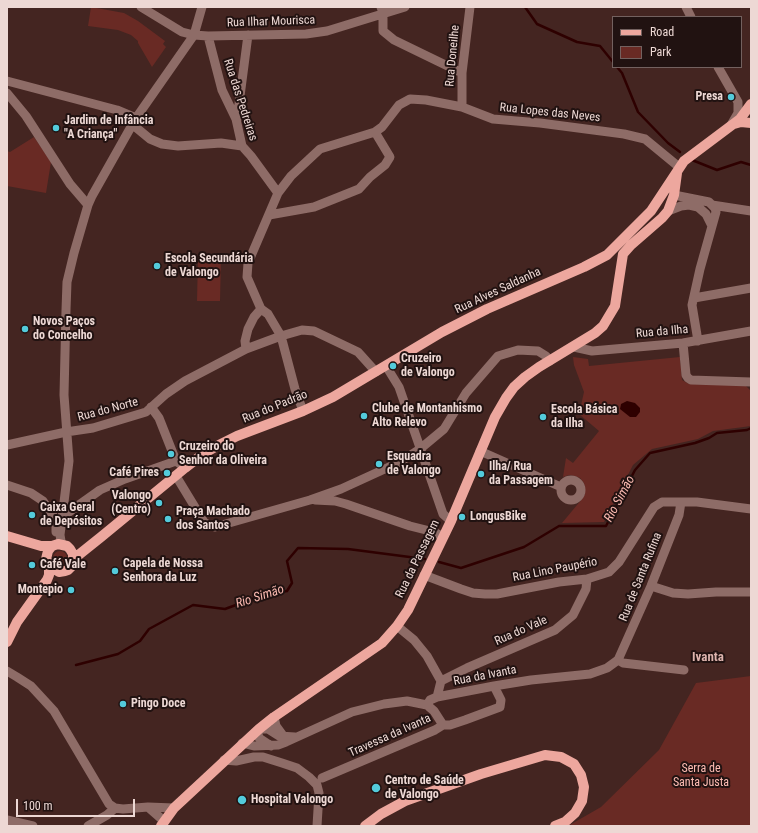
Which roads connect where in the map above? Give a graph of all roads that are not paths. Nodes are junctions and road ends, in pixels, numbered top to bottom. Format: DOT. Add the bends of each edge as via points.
graph roads {
  1 [pos="202,7"];
  2 [pos="405,7"];
  3 [pos="470,7"];
  4 [pos="686,7"];
  5 [pos="146,8"];
  6 [pos="382,10"];
  7 [pos="690,16"];
  8 [pos="194,35"];
  9 [pos="248,35"];
  10 [pos="208,36"];
  11 [pos="719,68"];
  12 [pos="462,73"];
  13 [pos="7,81"];
  14 [pos="7,93"];
  15 [pos="737,100"];
  16 [pos="462,107"];
  17 [pos="750,112"];
  18 [pos="236,119"];
  19 [pos="134,122"];
  20 [pos="731,125"];
  21 [pos="375,132"];
  22 [pos="242,146"];
  23 [pos="679,167"];
  24 [pos="278,193"];
  25 [pos="674,195"];
  26 [pos="88,205"];
  27 [pos="712,205"];
  28 [pos="651,211"];
  29 [pos="668,211"];
  30 [pos="751,211"];
  31 [pos="269,215"];
  32 [pos="712,226"];
  33 [pos="612,250"];
  34 [pos="623,254"];
  35 [pos="751,288"];
  36 [pos="694,298"];
  37 [pos="261,309"];
  38 [pos="751,332"];
  39 [pos="281,336"];
  40 [pos="698,341"];
  41 [pos="683,343"];
  42 [pos="574,347"];
  43 [pos="246,349"];
  44 [pos="550,361"];
  45 [pos="386,366"];
  46 [pos="376,372"];
  47 [pos="751,382"];
  48 [pos="151,407"];
  49 [pos="303,411"];
  50 [pos="66,432"];
  51 [pos="7,445"];
  52 [pos="420,449"];
  53 [pos="480,451"];
  54 [pos="176,461"];
  55 [pos="185,468"];
  56 [pos="176,476"];
  57 [pos="7,485"];
  58 [pos="561,487"];
  59 [pos="63,500"];
  60 [pos="310,500"];
  61 [pos="681,502"];
  62 [pos="48,507"];
  63 [pos="751,509"];
  64 [pos="62,518"];
  65 [pos="451,521"];
  66 [pos="7,536"];
  67 [pos="443,537"];
  68 [pos="7,542"];
  69 [pos="94,543"];
  70 [pos="62,547"];
  71 [pos="48,562"];
  72 [pos="73,564"];
  73 [pos="424,575"];
  74 [pos="587,579"];
  75 [pos="651,586"];
  76 [pos="751,592"];
  77 [pos="398,626"];
  78 [pos="7,642"];
  79 [pos="618,660"];
  80 [pos="684,670"];
  81 [pos="7,671"];
  82 [pos="441,682"];
  83 [pos="497,685"];
  84 [pos="437,697"];
  85 [pos="427,706"];
  86 [pos="274,717"];
  87 [pos="443,725"];
  88 [pos="259,729"];
  89 [pos="284,737"];
  90 [pos="296,737"];
  91 [pos="242,743"];
  92 [pos="271,746"];
  93 [pos="224,760"];
  94 [pos="322,778"];
  95 [pos="148,807"];
  96 [pos="115,808"];
  97 [pos="174,808"];
  98 [pos="7,820"];
  99 [pos="163,823"];
  100 [pos="33,826"];
  101 [pos="88,826"];
  102 [pos="317,826"];
  103 [pos="365,826"];
  104 [pos="555,826"];
  1 -- 8 [label="street"];
  2 -- 6 [label="street, Rua Ilhar Mourisca"];
  3 -- 12 [label="street, Rua Doneilhe"];
  4 -- 7 [label="street"];
  5 -- 8 [label="street, Rua Ilhar Mourisca" via="182,32"];
  6 -- 9 [label="street, Rua Ilhar Mourisca" via="327,31"];
  6 -- 12 [label="street" via="384,31 394,40"];
  8 -- 10 [label="street, Rua Ilhar Mourisca"];
  8 -- 19 [label="street"];
  9 -- 10 [label="street, Rua Ilhar Mourisca"];
  9 -- 18 [label="street"];
  10 -- 18 [label="street, Rua das Pedreiras" via="222,90"];
  11 -- 15 [label="street"];
  12 -- 16 [label="street, Rua Doneilhe"];
  13 -- 19 [label="street" via="117,110"];
  14 -- 26 [label="street" via="26,116 70,184"];
  15 -- 17 [label="street"];
  15 -- 20 [label="street" via="738,113"];
  16 -- 21 [label="street, Rua Lopes das Neves" via="410,99 399,105"];
  16 -- 23 [label="street, Rua Lopes das Neves" via="493,119 624,134 645,139"];
  17 -- 20 [label="main road" via="741,122"];
  18 -- 22 [label="street, Rua das Pedreiras"];
  19 -- 22 [label="street" via="150,139 162,144 178,146 221,143"];
  19 -- 26 [label="street"];
  20 -- 23 [label="main road" via="689,156"];
  21 -- 24 [label="street, Rua Lopes das Neves" via="320,149"];
  21 -- 31 [label="street" via="390,157 359,189 314,207"];
  22 -- 24 [label="street, Rua das Pedreiras"];
  23 -- 25 [label="main road"];
  23 -- 28 [label="main road"];
  24 -- 31 [label="street"];
  25 -- 27 [label="street" via="704,200"];
  25 -- 28 [label="main road" via="665,198"];
  25 -- 29 [label="main road"];
  26 -- 50 [label="street" via="67,282 64,395"];
  27 -- 30 [label="street"];
  27 -- 32 [label="street" via="716,212"];
  28 -- 33 [label="main road, Rua Alves Saldanha"];
  29 -- 32 [label="street" via="681,206 698,207 706,214"];
  29 -- 34 [label="main road"];
  31 -- 37 [label="street" via="248,263 247,277"];
  32 -- 36 [label="street"];
  33 -- 34 [label="main road" via="621,250"];
  33 -- 45 [label="main road, Rua Alves Saldanha" via="584,268 487,309 442,332"];
  34 -- 42 [label="main road, Rua da Passagem" via="615,306 603,326"];
  35 -- 36 [label="street"];
  36 -- 40 [label="street" via="692,305"];
  37 -- 39 [label="street" via="268,314"];
  37 -- 43 [label="street" via="248,329"];
  38 -- 40 [label="street, Rua da Ilha"];
  39 -- 43 [label="street, Rua do Norte"];
  39 -- 46 [label="street, Rua do Norte" via="302,330 314,331 358,352"];
  39 -- 49 [label="street"];
  40 -- 41 [label="street, Rua da Ilha"];
  41 -- 42 [label="street, Rua da Ilha" via="592,351"];
  41 -- 47 [label="street" via="686,375 691,380"];
  42 -- 44 [label="main road, Rua da Passagem"];
  43 -- 48 [label="street, Rua do Norte" via="185,381"];
  44 -- 52 [label="street" via="538,351 518,350 498,356 466,393 444,429"];
  44 -- 53 [label="main road, Rua da Passagem" via="514,386 495,417"];
  45 -- 46 [label="main road, Rua do Padrão"];
  45 -- 52 [label="street" via="399,387"];
  46 -- 49 [label="main road, Rua do Padrão"];
  48 -- 50 [label="street, Rua do Norte" via="146,412 93,428"];
  48 -- 54 [label="street" via="159,418"];
  49 -- 55 [label="main road, Rua do Padrão" via="237,436 203,454"];
  50 -- 51 [label="street, Rua do Norte"];
  50 -- 59 [label="street" via="69,461"];
  52 -- 60 [label="street" via="400,462"];
  52 -- 65 [label="street" via="443,514"];
  53 -- 58 [label="street"];
  53 -- 65 [label="main road, Rua da Passagem"];
  54 -- 55 [label="street"];
  54 -- 64 [label="street" via="100,490"];
  55 -- 56 [label="main road, Rua do Padrão"];
  56 -- 60 [label="street" via="204,522 215,527"];
  56 -- 69 [label="main road"];
  57 -- 62 [label="street" via="31,493"];
  59 -- 62 [label="street" via="56,508"];
  59 -- 64 [label="street"];
  60 -- 67 [label="street" via="346,504"];
  61 -- 63 [label="street, Rua Lino Paupério"];
  61 -- 74 [label="street, Rua Lino Paupério" via="662,502 654,507 619,562 609,572"];
  61 -- 75 [label="street, Rua de Santa Rufina" via="679,515"];
  62 -- 70 [label="street" via="56,521 56,533"];
  64 -- 70 [label="street"];
  65 -- 67 [label="main road, Rua da Passagem"];
  66 -- 70 [label="main road" via="41,546"];
  67 -- 73 [label="main road, Rua da Passagem"];
  68 -- 71 [label="main road" via="37,551"];
  69 -- 70 [label="main road" via="79,550"];
  69 -- 72 [label="main road" via="76,557"];
  70 -- 71 [label="main road" via="48,551"];
  70 -- 72 [label="main road" via="74,556"];
  71 -- 72 [label="main road" via="54,570 61,572"];
  71 -- 78 [label="main road" via="47,580 17,622"];
  73 -- 74 [label="street, Rua Lino Paupério" via="460,589 485,594"];
  73 -- 77 [label="main road, Rua da Passagem"];
  74 -- 82 [label="street, Rua do Vale" via="586,589 573,615 555,630"];
  75 -- 76 [label="street" via="673,593 688,594"];
  75 -- 79 [label="street, Rua de Santa Rufina"];
  77 -- 82 [label="street" via="427,656"];
  77 -- 86 [label="main road, Rua da Passagem" via="382,643"];
  79 -- 80 [label="street" via="623,663"];
  79 -- 83 [label="street, Rua da Ivanta" via="607,668 590,674"];
  81 -- 96 [label="street" via="30,686 54,711 105,798"];
  82 -- 84 [label="street"];
  83 -- 84 [label="street, Rua da Ivanta"];
  83 -- 87 [label="street" via="500,707 450,725"];
  84 -- 85 [label="street" via="430,700"];
  85 -- 87 [label="street, Travessa da Ivanta"];
  85 -- 90 [label="street" via="407,701 366,707"];
  86 -- 88 [label="main road, Rua da Passagem"];
  86 -- 89 [label="street" via="276,726"];
  87 -- 94 [label="street, Travessa da Ivanta"];
  88 -- 89 [label="street" via="268,729 275,735"];
  88 -- 91 [label="main road, Rua da Passagem"];
  88 -- 92 [label="street" via="259,738"];
  89 -- 90 [label="street"];
  90 -- 92 [label="street"];
  91 -- 92 [label="street"];
  91 -- 93 [label="main road, Rua da Passagem"];
  93 -- 97 [label="main road, Rua da Passagem"];
  93 -- 102 [label="street" via="263,757 297,768 310,777 317,785 319,793"];
  95 -- 96 [label="street"];
  95 -- 97 [label="street"];
  95 -- 99 [label="street"];
  96 -- 101 [label="street"];
  97 -- 99 [label="main road, Rua da Passagem"];
  98 -- 100 [label="street"];
  103 -- 104 [label="main road" via="411,798 545,755 561,757 574,764 581,775 584,787 582,801 575,813 565,822"];
}
